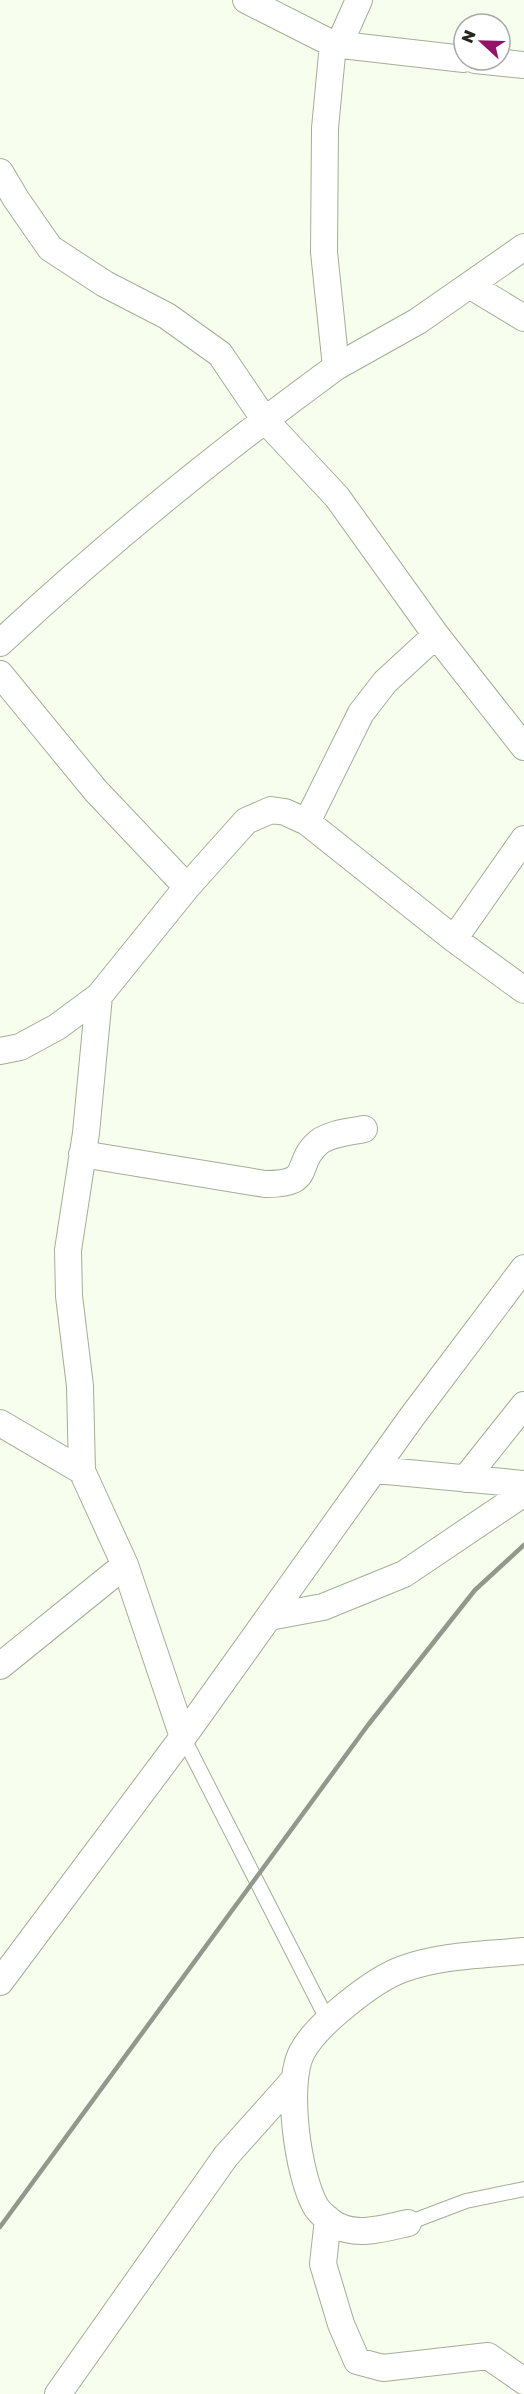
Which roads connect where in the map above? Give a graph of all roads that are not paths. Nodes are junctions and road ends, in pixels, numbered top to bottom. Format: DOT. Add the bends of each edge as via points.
graph roads {
  1 [pos="246,0"];
  2 [pos="359,0"];
  3 [pos="336,45"];
  4 [pos="452,58"];
  5 [pos="0,172"];
  6 [pos="524,247"];
  7 [pos="471,285"];
  8 [pos="524,318"];
  9 [pos="336,367"];
  10 [pos="264,419"];
  11 [pos="436,635"];
  12 [pos="0,643"];
  13 [pos="0,674"];
  14 [pos="524,747"];
  15 [pos="307,822"];
  16 [pos="524,839"];
  17 [pos="187,888"];
  18 [pos="454,939"];
  19 [pos="524,990"];
  20 [pos="99,996"];
  21 [pos="0,1051"];
  22 [pos="364,1129"];
  23 [pos="82,1154"];
  24 [pos="524,1268"];
  25 [pos="524,1405"];
  26 [pos="0,1423"];
  27 [pos="376,1470"];
  28 [pos="82,1471"];
  29 [pos="465,1479"];
  30 [pos="524,1484"];
  31 [pos="524,1493"];
  32 [pos="125,1565"];
  33 [pos="269,1617"];
  34 [pos="0,1666"];
  35 [pos="183,1737"];
  36 [pos="524,1952"];
  37 [pos="0,1982"];
  38 [pos="327,2019"];
  39 [pos="293,2081"];
  40 [pos="524,2189"];
  41 [pos="328,2219"];
  42 [pos="408,2223"];
  43 [pos="524,2381"];
  44 [pos="58,2394"];
  1 -- 3 [label="street"];
  2 -- 3 [label="street"];
  3 -- 4 [label="street"];
  3 -- 9 [label="street" via="325,128 324,252"];
  5 -- 10 [label="street" via="50,248 105,284 167,316 220,354"];
  6 -- 7 [label="street"];
  7 -- 8 [label="street"];
  7 -- 9 [label="street" via="418,321"];
  9 -- 10 [label="street"];
  10 -- 11 [label="street" via="337,497"];
  10 -- 12 [label="street" via="78,570"];
  11 -- 14 [label="street"];
  11 -- 15 [label="street" via="385,682 361,713"];
  13 -- 17 [label="street" via="96,791"];
  15 -- 17 [label="street" via="271,810 246,821"];
  15 -- 18 [label="street"];
  16 -- 18 [label="street"];
  17 -- 20 [label="street"];
  18 -- 19 [label="street"];
  20 -- 21 [label="street" via="57,1027 20,1047"];
  20 -- 23 [label="street"];
  22 -- 23 [label="street" via="327,1137 313,1149 298,1176 277,1184"];
  23 -- 28 [label="street" via="68,1250 69,1296 80,1386"];
  24 -- 27 [label="street"];
  25 -- 29 [label="street"];
  26 -- 28 [label="street"];
  27 -- 29 [label="street"];
  27 -- 33 [label="street"];
  28 -- 32 [label="street"];
  29 -- 30 [label="street"];
  31 -- 33 [label="street" via="404,1574 323,1607"];
  32 -- 34 [label="street"];
  32 -- 35 [label="street"];
  33 -- 35 [label="street"];
  35 -- 37 [label="street"];
  35 -- 38 [label="lane"];
  36 -- 38 [label="street" via="441,1958 400,1970"];
  38 -- 39 [label="street" via="301,2053"];
  39 -- 41 [label="street" via="293,2114 307,2187 317,2208"];
  39 -- 44 [label="street" via="226,2156"];
  40 -- 42 [label="lane" via="466,2201"];
  41 -- 42 [label="street" via="338,2226 375,2231"];
  41 -- 43 [label="street" via="323,2264 357,2361 383,2368 488,2355"];
}
